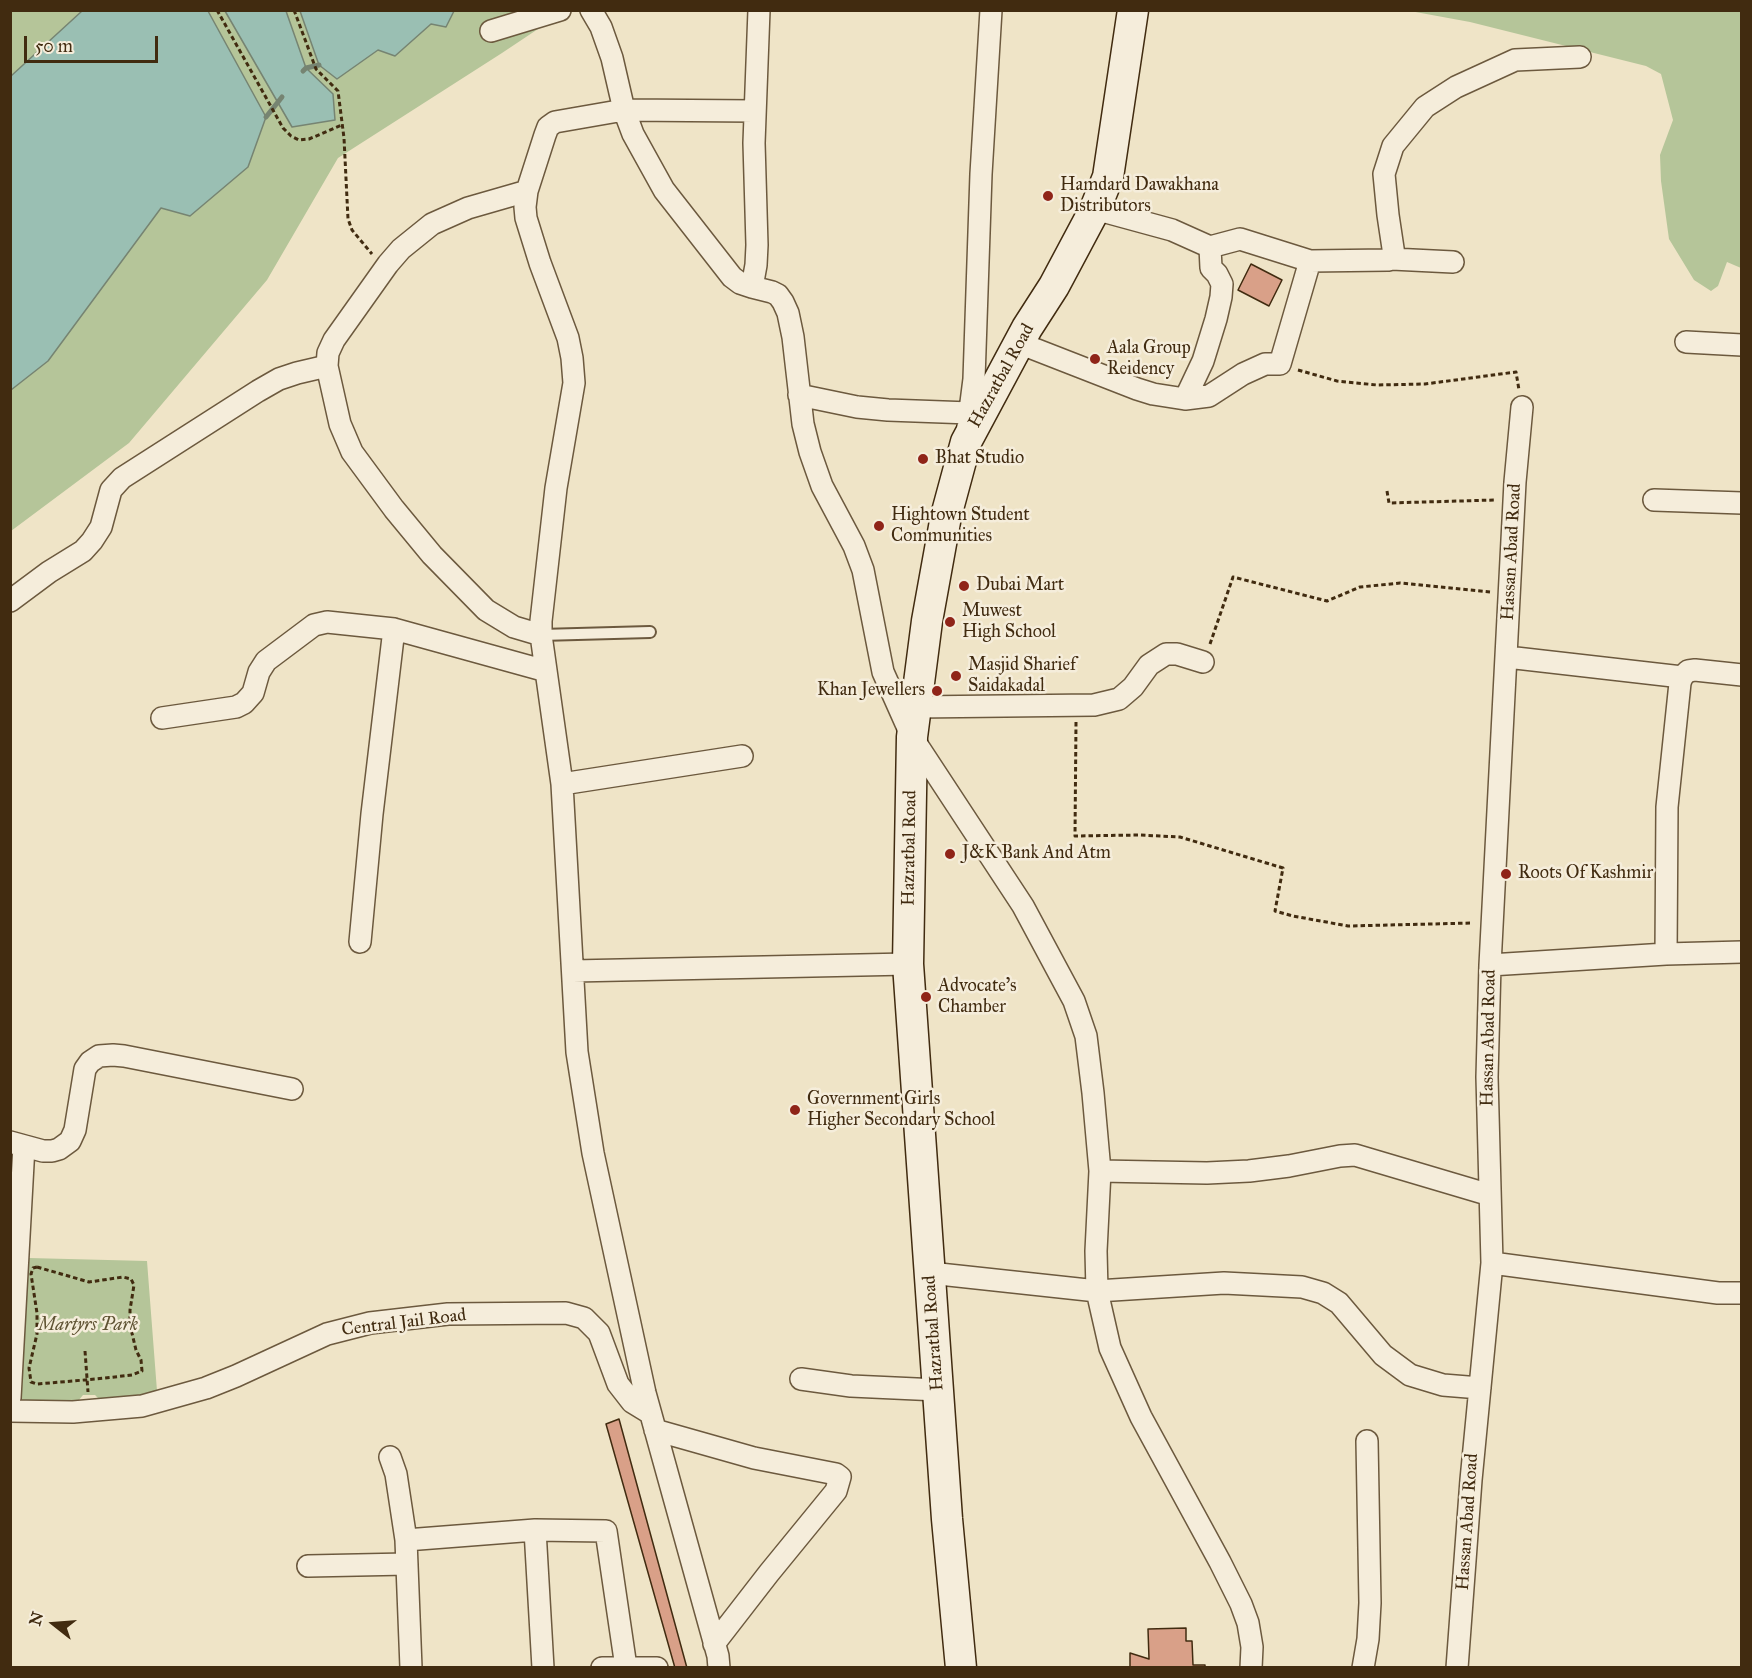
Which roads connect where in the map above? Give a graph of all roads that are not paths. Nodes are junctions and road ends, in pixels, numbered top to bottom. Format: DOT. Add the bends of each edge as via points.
graph roads {
  1 [pos="560,10"];
  2 [pos="591,10"];
  3 [pos="759,10"];
  4 [pos="991,10"];
  5 [pos="1133,10"];
  6 [pos="491,31"];
  7 [pos="1580,57"];
  8 [pos="624,110"];
  9 [pos="755,111"];
  10 [pos="527,191"];
  11 [pos="1095,209"];
  12 [pos="1210,247"];
  13 [pos="1392,259"];
  14 [pos="1310,261"];
  15 [pos="1453,262"];
  16 [pos="752,287"];
  17 [pos="1686,342"];
  18 [pos="1019,343"];
  19 [pos="1742,345"];
  20 [pos="327,366"];
  21 [pos="799,395"];
  22 [pos="1185,399"];
  23 [pos="1522,407"];
  24 [pos="970,412"];
  25 [pos="966,442"];
  26 [pos="1654,500"];
  27 [pos="1742,503"];
  28 [pos="10,600"];
  29 [pos="394,629"];
  30 [pos="650,632"];
  31 [pos="541,635"];
  32 [pos="1506,657"];
  33 [pos="1203,662"];
  34 [pos="546,671"];
  35 [pos="1742,675"];
  36 [pos="1682,677"];
  37 [pos="916,706"];
  38 [pos="162,718"];
  39 [pos="912,737"];
  40 [pos="742,756"];
  41 [pos="562,784"];
  42 [pos="360,942"];
  43 [pos="1742,952"];
  44 [pos="1666,954"];
  45 [pos="908,964"];
  46 [pos="1490,965"];
  47 [pos="573,971"];
  48 [pos="292,1089"];
  49 [pos="17,1144"];
  50 [pos="1100,1171"];
  51 [pos="1490,1195"];
  52 [pos="1492,1263"];
  53 [pos="930,1273"];
  54 [pos="1097,1290"];
  55 [pos="1742,1293"];
  56 [pos="801,1379"];
  57 [pos="1480,1388"];
  58 [pos="938,1390"];
  59 [pos="10,1398"];
  60 [pos="10,1411"];
  61 [pos="653,1422"];
  62 [pos="1367,1441"];
  63 [pos="390,1457"];
  64 [pos="535,1530"];
  65 [pos="406,1540"];
  66 [pos="407,1563"];
  67 [pos="308,1566"];
  68 [pos="714,1644"];
  69 [pos="626,1667"];
  70 [pos="411,1668"];
  71 [pos="543,1668"];
  72 [pos="602,1668"];
  73 [pos="657,1668"];
  74 [pos="719,1668"];
  75 [pos="961,1668"];
  76 [pos="1251,1668"];
  77 [pos="1364,1668"];
  78 [pos="1457,1668"];
  1 -- 6 [label="street"];
  2 -- 8 [label="street" via="612,58"];
  3 -- 9 [label="street"];
  4 -- 24 [label="street" via="975,379"];
  5 -- 11 [label="main road, Hazratbal Road" via="1108,177"];
  7 -- 13 [label="street" via="1515,60 1456,87 1425,107 1393,146 1384,174"];
  8 -- 9 [label="street"];
  8 -- 10 [label="street" via="555,122 549,127"];
  8 -- 16 [label="street" via="664,190 732,277"];
  9 -- 16 [label="street" via="757,245"];
  10 -- 20 [label="street" via="468,208 432,224 401,249 334,340"];
  10 -- 31 [label="street" via="526,218 568,338 574,383 556,489"];
  11 -- 12 [label="street" via="1172,230"];
  11 -- 18 [label="main road, Hazratbal Road"];
  12 -- 14 [label="street" via="1240,239"];
  12 -- 22 [label="street" via="1211,268 1222,284 1221,297 1203,360"];
  13 -- 14 [label="street"];
  13 -- 15 [label="street"];
  14 -- 22 [label="street" via="1280,364 1265,364 1209,396"];
  16 -- 21 [label="street" via="778,295 788,313"];
  17 -- 19 [label="street"];
  18 -- 22 [label="street" via="1137,389"];
  18 -- 25 [label="main road, Hazratbal Road"];
  20 -- 28 [label="street" via="279,379 122,477 111,490 101,527 83,551"];
  20 -- 31 [label="street" via="340,424 352,452 394,509 486,610 513,627"];
  21 -- 24 [label="street" via="857,407"];
  21 -- 39 [label="street" via="810,452 863,570 883,672"];
  23 -- 32 [label="street, Hassan Abad Road"];
  24 -- 25 [label="street"];
  25 -- 37 [label="main road, Hazratbal Road" via="946,516"];
  26 -- 27 [label="street"];
  29 -- 34 [label="street"];
  29 -- 38 [label="street" via="321,623 266,661 253,693 244,703"];
  29 -- 42 [label="street"];
  30 -- 31 [label="lane"];
  31 -- 34 [label="street"];
  32 -- 36 [label="street"];
  32 -- 46 [label="street, Hassan Abad Road"];
  33 -- 37 [label="street" via="1166,654 1149,664 1119,699 1094,705"];
  34 -- 41 [label="street"];
  35 -- 36 [label="street" via="1695,670"];
  36 -- 44 [label="street" via="1667,807"];
  37 -- 39 [label="main road, Hazratbal Road"];
  39 -- 45 [label="main road, Hazratbal Road"];
  39 -- 50 [label="street" via="1023,906 1074,1001 1086,1036"];
  40 -- 41 [label="street"];
  41 -- 47 [label="street"];
  43 -- 44 [label="street"];
  44 -- 46 [label="street"];
  45 -- 47 [label="street"];
  45 -- 53 [label="main road, Hazratbal Road"];
  46 -- 51 [label="street, Hassan Abad Road"];
  47 -- 61 [label="street" via="577,1052 593,1153"];
  48 -- 49 [label="street" via="124,1056 99,1056 85,1069 75,1130 69,1141 52,1151"];
  49 -- 59 [label="street"];
  50 -- 51 [label="street" via="1249,1171 1355,1155"];
  50 -- 54 [label="street"];
  51 -- 52 [label="street, Hassan Abad Road"];
  52 -- 55 [label="street"];
  52 -- 57 [label="street, Hassan Abad Road"];
  53 -- 54 [label="street"];
  53 -- 58 [label="main road, Hazratbal Road"];
  54 -- 57 [label="street" via="1224,1283 1302,1287 1339,1302 1383,1355 1410,1375 1443,1385"];
  54 -- 76 [label="street" via="1110,1348 1122,1377 1241,1604 1252,1647"];
  56 -- 58 [label="street"];
  57 -- 78 [label="street, Hassan Abad Road"];
  58 -- 75 [label="main road, Hazratbal Road"];
  60 -- 61 [label="street, Central Jail Road" via="90,1411 141,1406 206,1388 348,1328 448,1314 566,1313 584,1318 599,1333 618,1384"];
  61 -- 68 [label="street"];
  61 -- 68 [label="street" via="754,1458 845,1477"];
  62 -- 77 [label="street" via="1370,1603"];
  63 -- 65 [label="street"];
  64 -- 65 [label="street"];
  64 -- 69 [label="street" via="606,1531"];
  64 -- 71 [label="street"];
  65 -- 66 [label="street"];
  66 -- 67 [label="street"];
  66 -- 70 [label="street"];
  68 -- 74 [label="street"];
  69 -- 72 [label="street"];
  69 -- 73 [label="street"];
}
